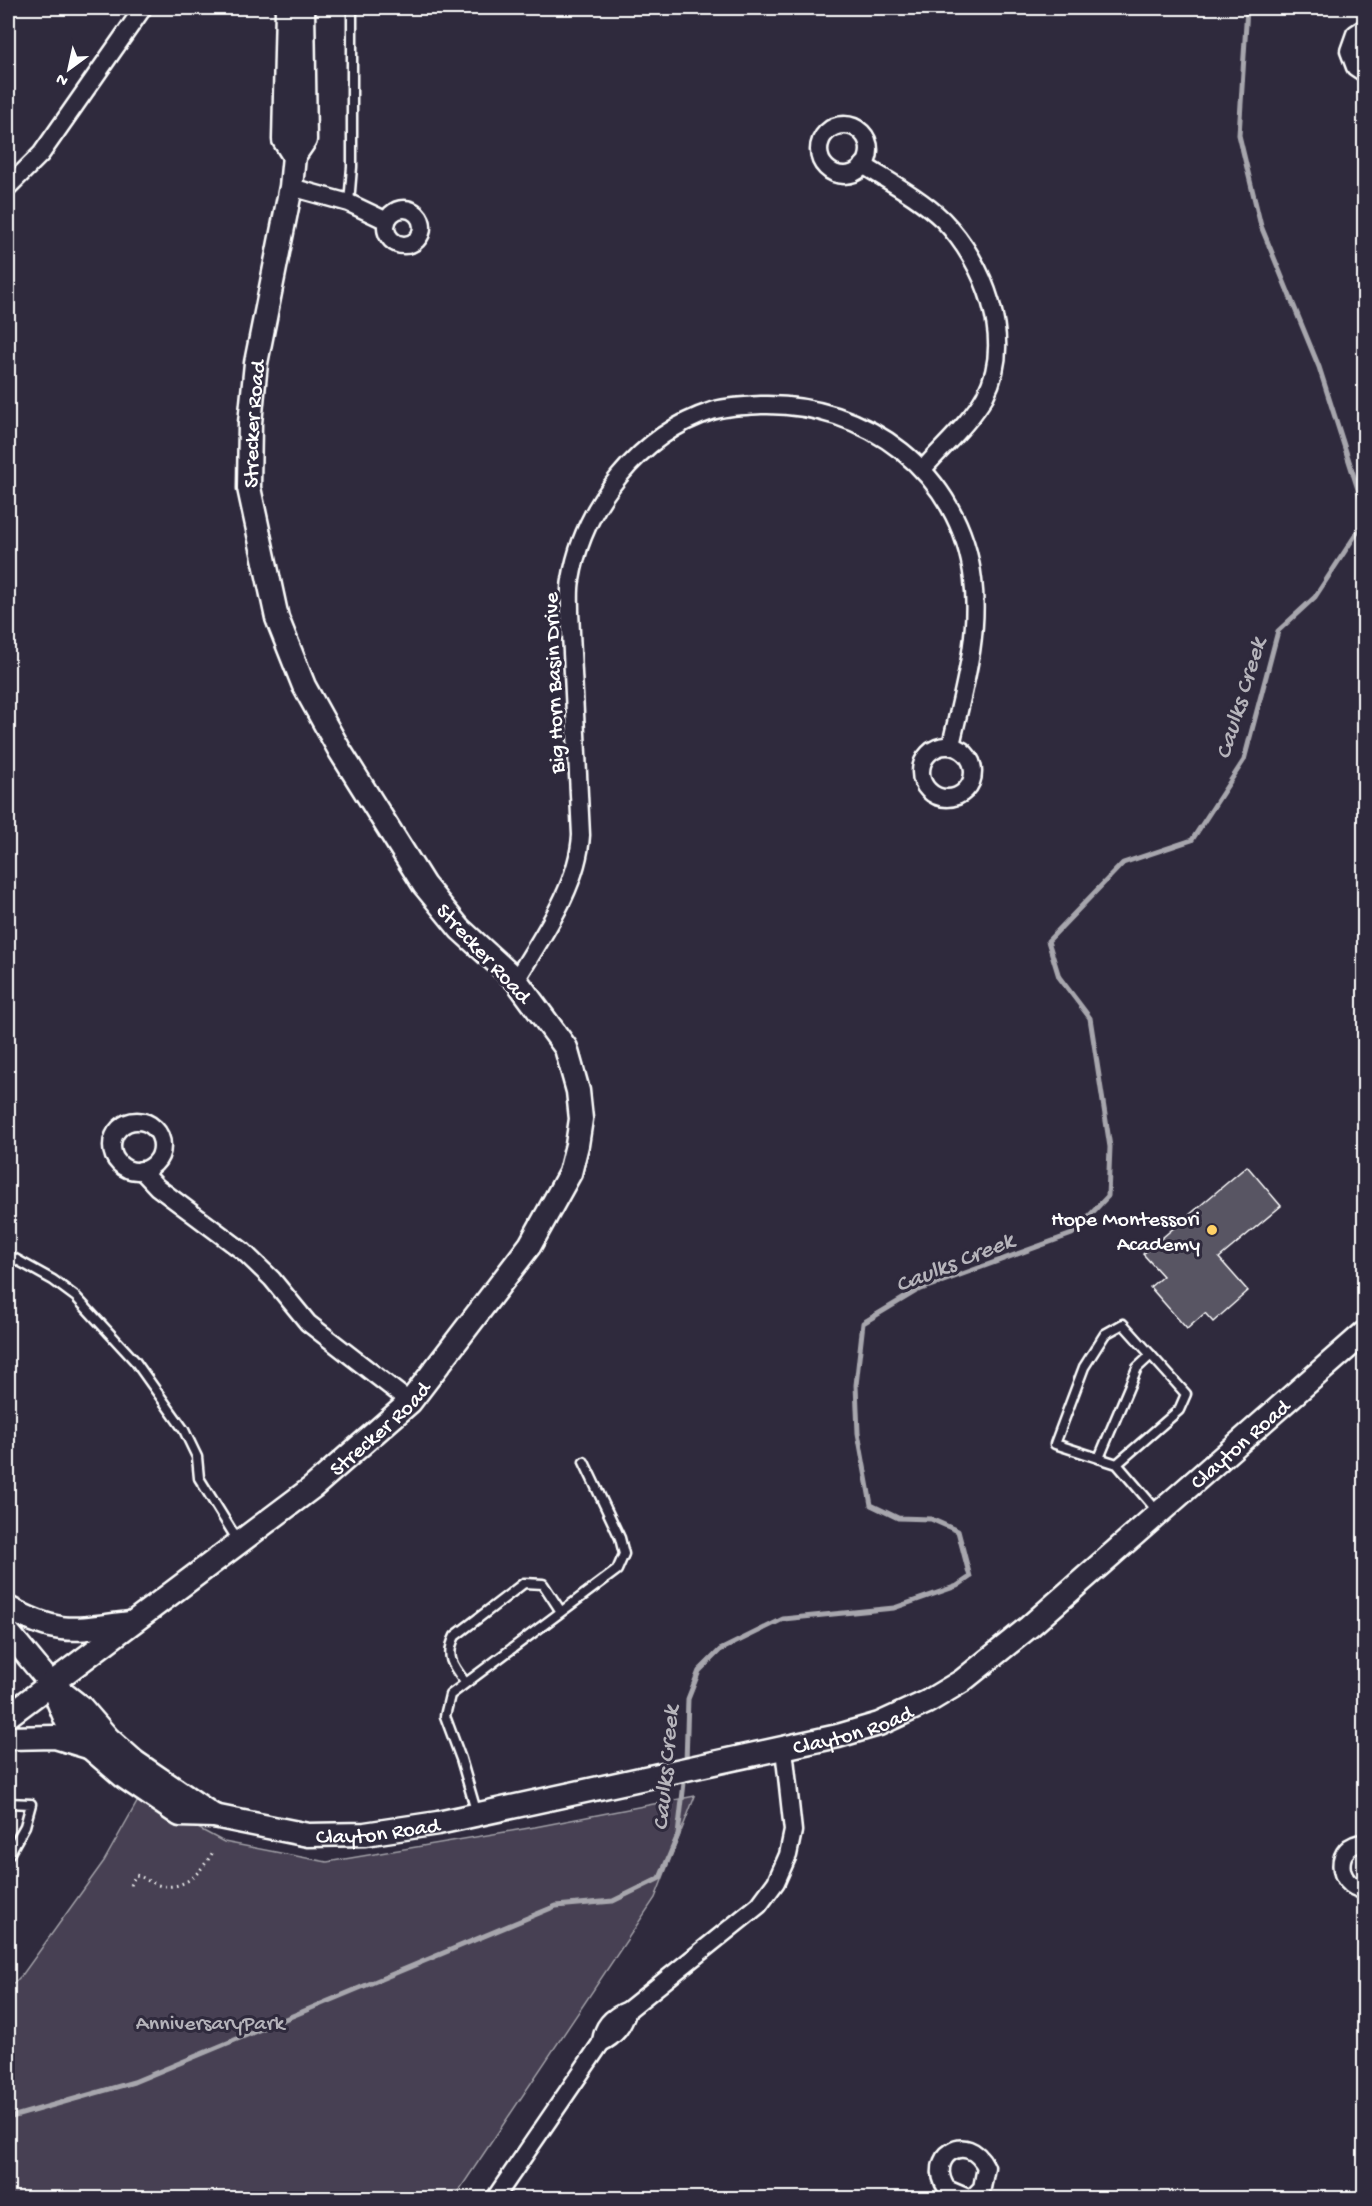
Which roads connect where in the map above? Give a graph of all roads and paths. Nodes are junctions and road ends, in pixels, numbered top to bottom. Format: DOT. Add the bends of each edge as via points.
graph roads {
  1 [pos="143,8"];
  2 [pos="286,8"];
  3 [pos="303,8"];
  4 [pos="352,8"];
  5 [pos="1365,27"];
  6 [pos="1365,73"];
  7 [pos="294,156"];
  8 [pos="863,165"];
  9 [pos="8,187"];
  10 [pos="291,188"];
  11 [pos="349,203"];
  12 [pos="387,221"];
  13 [pos="923,469"];
  14 [pos="951,745"];
  15 [pos="516,980"];
  16 [pos="141,1170"];
  17 [pos="8,1255"];
  18 [pos="1365,1333"];
  19 [pos="1151,1355"];
  20 [pos="410,1402"];
  21 [pos="1099,1458"];
  22 [pos="584,1462"];
  23 [pos="1117,1464"];
  24 [pos="1159,1513"];
  25 [pos="238,1541"];
  26 [pos="8,1608"];
  27 [pos="560,1611"];
  28 [pos="131,1623"];
  29 [pos="8,1632"];
  30 [pos="465,1682"];
  31 [pos="51,1684"];
  32 [pos="8,1716"];
  33 [pos="8,1738"];
  34 [pos="89,1747"];
  35 [pos="784,1749"];
  36 [pos="8,1803"];
  37 [pos="477,1815"];
  38 [pos="214,1816"];
  39 [pos="1365,1843"];
  40 [pos="214,1850"];
  41 [pos="8,1856"];
  42 [pos="130,1885"];
  43 [pos="1365,1890"];
  44 [pos="495,2199"];
  1 -- 9 [label="street" via="41,154"];
  2 -- 7 [label="street, Strecker Road" via="284,140"];
  3 -- 7 [label="street, Strecker Road" via="305,140"];
  4 -- 11 [label="lane"];
  5 -- 6 [label="street" via="1355,34 1349,51 1355,67"];
  7 -- 10 [label="street, Strecker Road"];
  8 -- 13 [label="street" via="942,220 972,256 992,305 996,333 986,395"];
  10 -- 11 [label="street"];
  10 -- 15 [label="street, Strecker Road" via="256,363 250,423 249,488 277,618 304,686 424,885 460,929"];
  11 -- 12 [label="street"];
  13 -- 14 [label="street, Big Horn Basin Drive" via="946,499 960,527 973,579 972,649"];
  13 -- 15 [label="street, Big Horn Basin Drive" via="873,429 843,417 782,405 714,410 689,420 652,443 624,469 600,501 571,580 580,859 560,904"];
  15 -- 20 [label="street, Strecker Road" via="566,1048 573,1069 580,1119 573,1164 530,1245"];
  16 -- 20 [label="street" via="244,1252 308,1323"];
  17 -- 25 [label="lane" via="76,1297 135,1361 184,1430 197,1457 199,1478"];
  18 -- 24 [label="street, Clayton Road"];
  19 -- 21 [label="lane" via="1137,1368"];
  19 -- 21 [label="lane" via="1123,1324 1105,1334 1084,1367 1055,1444"];
  19 -- 23 [label="lane" via="1186,1394 1179,1410"];
  20 -- 25 [label="street, Strecker Road" via="313,1487"];
  21 -- 23 [label="lane"];
  22 -- 27 [label="lane" via="624,1554 616,1570"];
  23 -- 24 [label="lane"];
  24 -- 35 [label="street, Clayton Road" via="962,1682 879,1724"];
  25 -- 28 [label="street, Strecker Road"];
  26 -- 28 [label="street" via="39,1625 58,1629"];
  27 -- 30 [label="lane"];
  27 -- 30 [label="lane" via="543,1584 524,1583 455,1636 449,1648 449,1662"];
  28 -- 31 [label="street, Strecker Road"];
  29 -- 31 [label="street, Clayton Road"];
  30 -- 37 [label="lane" via="450,1695 445,1716"];
  31 -- 32 [label="street, Strecker Road"];
  31 -- 34 [label="street, Clayton Road" via="66,1720"];
  31 -- 38 [label="street, Clayton Road" via="82,1708 135,1762"];
  33 -- 34 [label="street" via="49,1736"];
  34 -- 38 [label="street, Clayton Road" via="124,1777 180,1815"];
  35 -- 37 [label="street, Clayton Road"];
  35 -- 44 [label="street" via="793,1831 776,1882 759,1905 628,2010 624,2023 612,2038 601,2043"];
  36 -- 41 [label="lane" via="31,1804 25,1826"];
  37 -- 38 [label="street, Clayton Road" via="365,1834 308,1835"];
  39 -- 43 [label="street" via="1347,1848 1341,1862 1349,1884"];
  40 -- 42 [label="path" via="195,1876 182,1884 157,1885 136,1875"];
}
